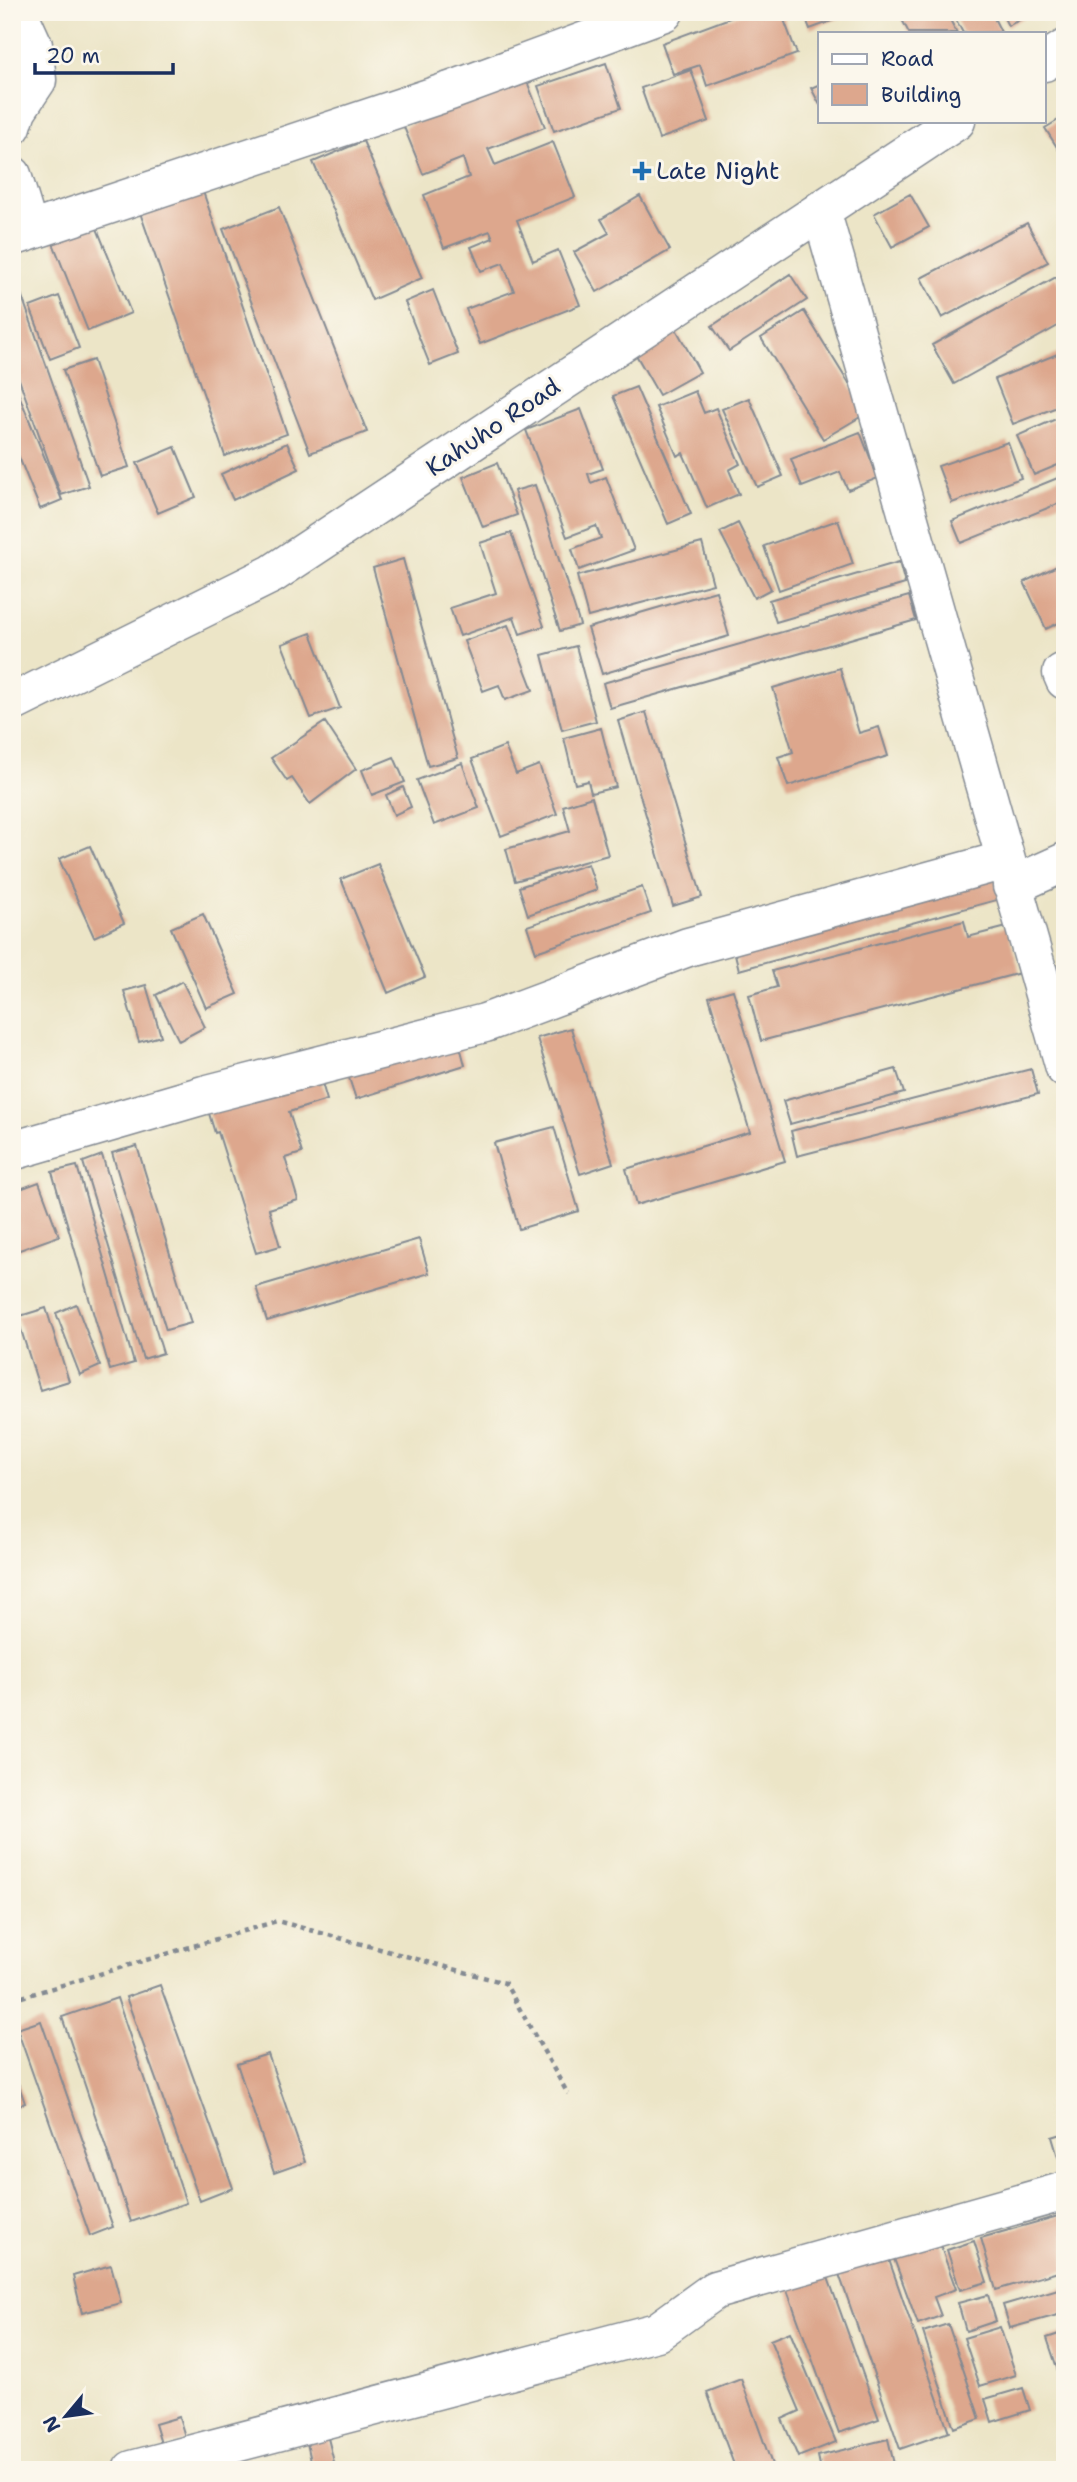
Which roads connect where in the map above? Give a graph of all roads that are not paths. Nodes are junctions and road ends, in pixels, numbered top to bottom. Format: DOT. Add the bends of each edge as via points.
graph roads {
  1 [pos="18,12"];
  2 [pos="664,12"];
  3 [pos="1065,48"];
  4 [pos="1046,61"];
  5 [pos="954,122"];
  6 [pos="12,126"];
  7 [pos="12,174"];
  8 [pos="821,210"];
  9 [pos="21,234"];
  10 [pos="1065,673"];
  11 [pos="1065,680"];
  12 [pos="12,703"];
  13 [pos="1065,862"];
  14 [pos="1009,873"];
  15 [pos="1052,979"];
  16 [pos="1065,1068"];
  17 [pos="12,1151"];
  18 [pos="1065,2191"];
  19 [pos="132,2470"];
  1 -- 6 [label="street" via="33,44 37,80"];
  2 -- 9 [label="street" via="450,91"];
  3 -- 4 [label="street"];
  5 -- 8 [label="street, Kahuho Road"];
  7 -- 9 [label="street"];
  8 -- 12 [label="street, Kahuho Road" via="272,574"];
  8 -- 14 [label="street"];
  10 -- 11 [label="street"];
  13 -- 14 [label="street"];
  14 -- 15 [label="street"];
  14 -- 17 [label="street" via="688,947 485,1023 204,1095"];
  15 -- 16 [label="street"];
  18 -- 19 [label="street" via="715,2290 657,2332"];
}
